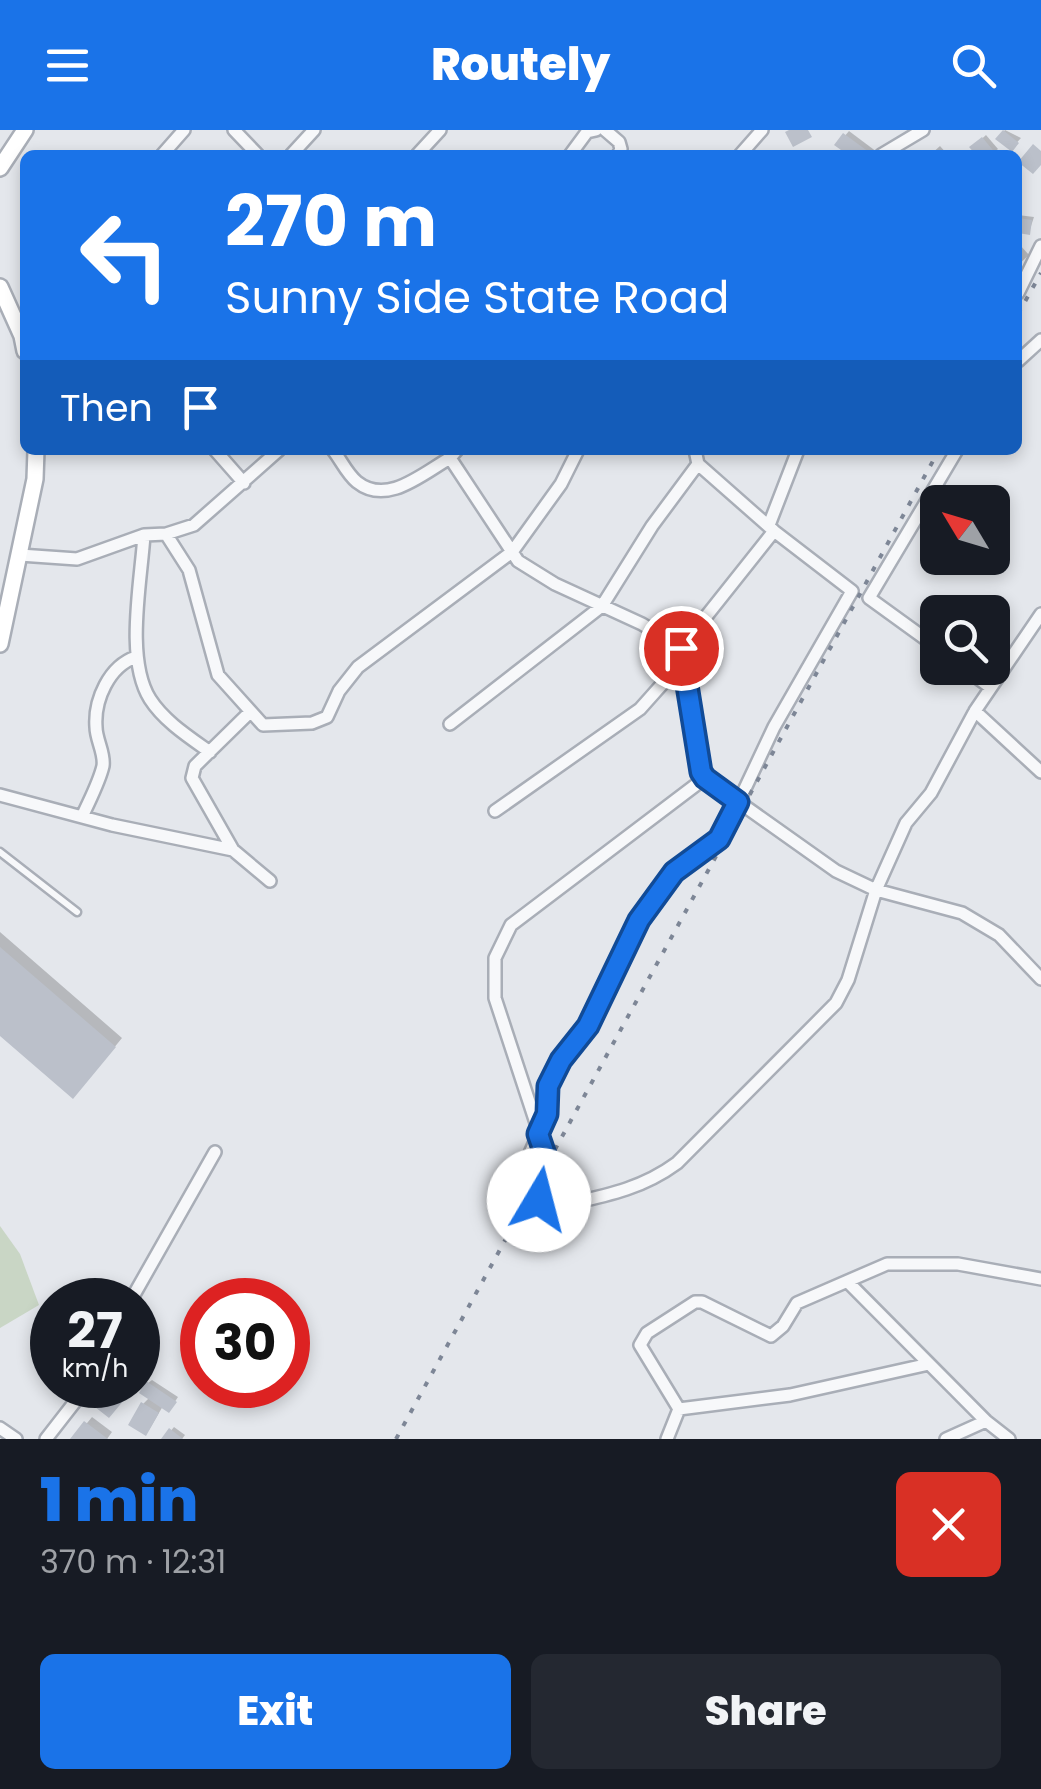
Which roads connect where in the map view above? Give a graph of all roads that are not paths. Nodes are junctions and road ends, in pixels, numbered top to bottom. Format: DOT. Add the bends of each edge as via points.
graph roads {
  1 [pos="25,130"];
  2 [pos="184,130"];
  3 [pos="234,130"];
  4 [pos="314,130"];
  5 [pos="440,130"];
  6 [pos="596,130"];
  7 [pos="605,130"];
  8 [pos="762,130"];
  9 [pos="923,130"];
  10 [pos="10,149"];
  11 [pos="166,150"];
  12 [pos="253,150"];
  13 [pos="296,150"];
  14 [pos="422,150"];
  15 [pos="574,150"];
  16 [pos="620,150"];
  17 [pos="744,150"];
  18 [pos="890,150"];
  19 [pos="20,157"];
  20 [pos="0,168"];
  21 [pos="1041,246"];
  22 [pos="1022,285"];
  23 [pos="0,287"];
  24 [pos="20,332"];
  25 [pos="1041,340"];
  26 [pos="1022,357"];
  27 [pos="36,455"];
  28 [pos="219,455"];
  29 [pos="274,455"];
  30 [pos="337,455"];
  31 [pos="451,455"];
  32 [pos="454,455"];
  33 [pos="576,455"];
  34 [pos="696,455"];
  35 [pos="796,455"];
  36 [pos="955,455"];
  37 [pos="698,464"];
  38 [pos="244,483"];
  39 [pos="772,528"];
  40 [pos="166,534"];
  41 [pos="144,535"];
  42 [pos="512,552"];
  43 [pos="20,555"];
  44 [pos="602,606"];
  45 [pos="1041,614"];
  46 [pos="920,635"];
  47 [pos="0,644"];
  48 [pos="681,648"];
  49 [pos="136,657"];
  50 [pos="987,685"];
  51 [pos="990,687"];
  52 [pos="975,711"];
  53 [pos="250,712"];
  54 [pos="450,724"];
  55 [pos="210,752"];
  56 [pos="1041,772"];
  57 [pos="705,778"];
  58 [pos="0,796"];
  59 [pos="738,802"];
  60 [pos="495,811"];
  61 [pos="82,817"];
  62 [pos="233,850"];
  63 [pos="0,852"];
  64 [pos="270,881"];
  65 [pos="876,890"];
  66 [pos="77,912"];
  67 [pos="1041,978"];
  68 [pos="538,1134"];
  69 [pos="215,1152"];
  70 [pos="551,1172"];
  71 [pos="143,1278"];
  72 [pos="1041,1278"];
  73 [pos="848,1282"];
  74 [pos="930,1364"];
  75 [pos="70,1408"];
  76 [pos="680,1408"];
  77 [pos="986,1421"];
  78 [pos="0,1428"];
  79 [pos="16,1439"];
  80 [pos="46,1439"];
  81 [pos="667,1439"];
  82 [pos="946,1439"];
  83 [pos="1009,1439"];
  1 -- 10 [label="main road"];
  2 -- 11 [label="street"];
  3 -- 12 [label="street"];
  4 -- 13 [label="street"];
  5 -- 14 [label="street"];
  6 -- 15 [label="street"];
  7 -- 16 [label="street"];
  8 -- 17 [label="street"];
  9 -- 18 [label="street"];
  10 -- 19 [label="street"];
  10 -- 20 [label="main road"];
  21 -- 22 [label="street"];
  23 -- 24 [label="main road"];
  25 -- 26 [label="street"];
  27 -- 43 [label="main road"];
  28 -- 38 [label="street"];
  29 -- 38 [label="street"];
  30 -- 31 [label="street" via="355,481 376,493"];
  32 -- 42 [label="street"];
  33 -- 42 [label="street"];
  34 -- 37 [label="street"];
  35 -- 39 [label="street"];
  36 -- 46 [label="street" via="869,598"];
  37 -- 39 [label="street"];
  37 -- 44 [label="street"];
  38 -- 40 [label="street" via="194,525"];
  39 -- 48 [label="street"];
  39 -- 59 [label="street" via="852,591"];
  40 -- 41 [label="street"];
  40 -- 53 [label="street" via="189,570 218,675"];
  41 -- 43 [label="street" via="76,560"];
  41 -- 49 [label="street"];
  42 -- 44 [label="street" via="555,584"];
  42 -- 53 [label="street" via="358,667 327,717 262,724"];
  43 -- 47 [label="main road"];
  44 -- 48 [label="street"];
  44 -- 54 [label="street"];
  45 -- 51 [label="street"];
  48 -- 57 [label="street"];
  48 -- 60 [label="street" via="672,672 640,709"];
  49 -- 55 [label="street" via="152,704"];
  49 -- 61 [label="street" via="102,690 96,726 104,763"];
  50 -- 51 [label="street"];
  51 -- 52 [label="street"];
  52 -- 56 [label="street"];
  52 -- 65 [label="street" via="931,793 906,823"];
  53 -- 55 [label="street"];
  55 -- 62 [label="street" via="192,778"];
  57 -- 59 [label="street"];
  57 -- 68 [label="street" via="511,925 495,958 495,998"];
  58 -- 61 [label="street"];
  59 -- 65 [label="street" via="836,871"];
  59 -- 68 [label="street" via="719,839 674,872 639,920 588,1026 548,1086"];
  61 -- 62 [label="street"];
  62 -- 64 [label="street"];
  63 -- 66 [label="lane"];
  65 -- 67 [label="street" via="962,913 999,935"];
  65 -- 70 [label="street" via="836,1002 677,1163 630,1191 568,1204"];
  68 -- 70 [label="street"];
  68 -- 70 [label="street" via="500,1206 505,1226 520,1229"];
  69 -- 71 [label="street"];
  72 -- 73 [label="street" via="958,1264 887,1264"];
  73 -- 74 [label="street"];
  73 -- 76 [label="street" via="797,1303 770,1336 702,1302 648,1334 640,1345"];
  74 -- 76 [label="street" via="790,1396"];
  74 -- 77 [label="street"];
  75 -- 80 [label="street"];
  76 -- 81 [label="street"];
  77 -- 82 [label="street"];
  77 -- 83 [label="street"];
  78 -- 79 [label="street"];
}
